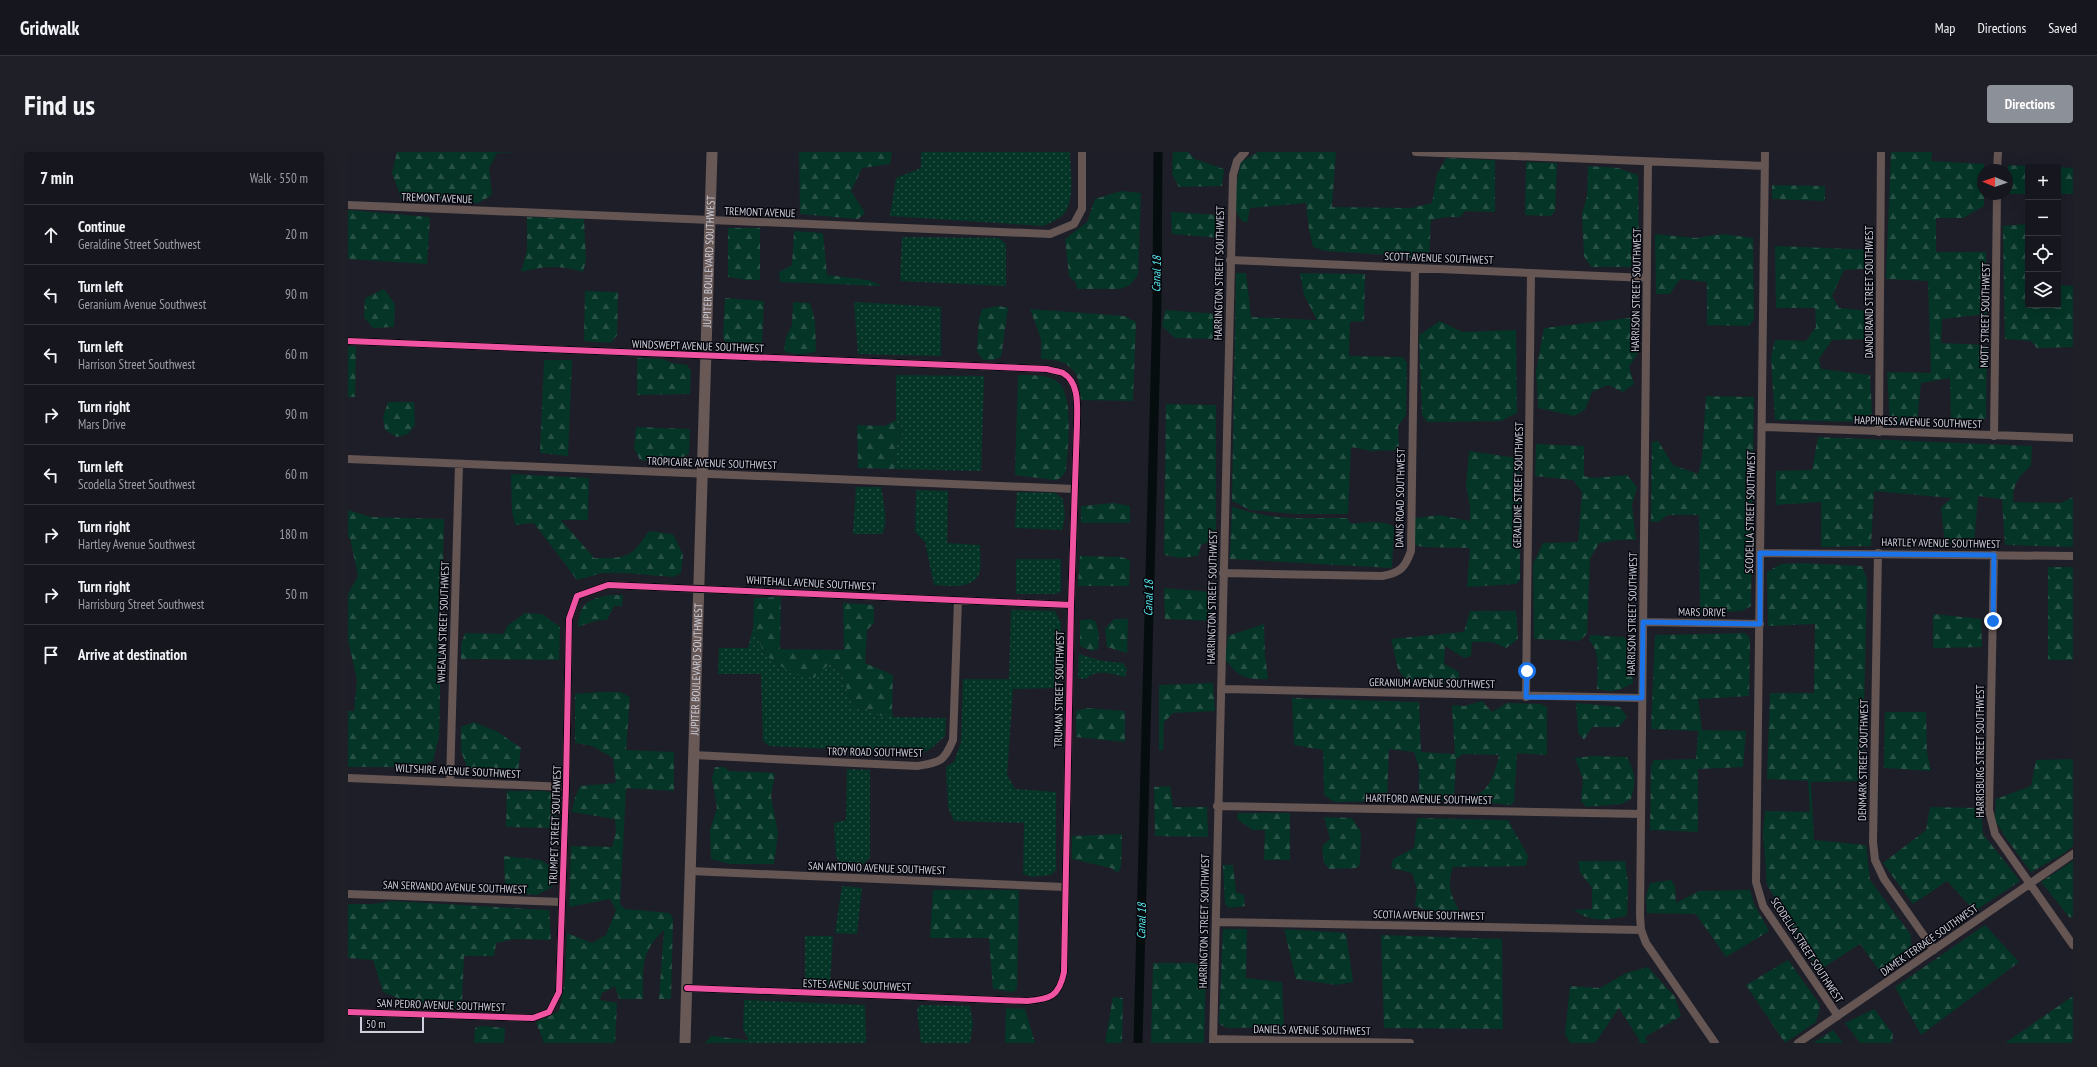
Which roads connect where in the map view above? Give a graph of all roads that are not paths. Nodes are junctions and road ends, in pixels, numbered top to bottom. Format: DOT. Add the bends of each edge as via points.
graph roads {
  1 [pos="712,152"];
  2 [pos="1082,152"];
  3 [pos="1416,152"];
  4 [pos="1765,152"];
  5 [pos="1881,152"];
  6 [pos="1998,152"];
  7 [pos="1244,153"];
  8 [pos="1648,162"];
  9 [pos="1997,164"];
  10 [pos="1765,166"];
  11 [pos="1997,200"];
  12 [pos="348,205"];
  13 [pos="710,221"];
  14 [pos="1230,260"];
  15 [pos="1415,268"];
  16 [pos="1531,273"];
  17 [pos="1647,278"];
  18 [pos="348,341"];
  19 [pos="705,356"];
  20 [pos="1047,369"];
  21 [pos="1763,427"];
  22 [pos="1879,432"];
  23 [pos="1994,436"];
  24 [pos="2073,438"];
  25 [pos="348,459"];
  26 [pos="459,464"];
  27 [pos="702,473"];
  28 [pos="1075,489"];
  29 [pos="1760,553"];
  30 [pos="1878,553"];
  31 [pos="1994,555"];
  32 [pos="2073,556"];
  33 [pos="1223,573"];
  34 [pos="698,588"];
  35 [pos="958,600"];
  36 [pos="1071,605"];
  37 [pos="569,620"];
  38 [pos="1643,622"];
  39 [pos="1760,624"];
  40 [pos="1221,689"];
  41 [pos="1526,697"];
  42 [pos="1642,698"];
  43 [pos="693,755"];
  44 [pos="348,778"];
  45 [pos="450,782"];
  46 [pos="566,787"];
  47 [pos="1218,806"];
  48 [pos="1640,814"];
  49 [pos="2073,854"];
  50 [pos="690,871"];
  51 [pos="2030,883"];
  52 [pos="1064,887"];
  53 [pos="348,894"];
  54 [pos="562,902"];
  55 [pos="1216,922"];
  56 [pos="1641,930"];
  57 [pos="2073,946"];
  58 [pos="1934,950"];
  59 [pos="687,988"];
  60 [pos="1027,1002"];
  61 [pos="348,1012"];
  62 [pos="1838,1016"];
  63 [pos="533,1018"];
  64 [pos="1213,1041"];
  65 [pos="685,1043"];
  66 [pos="1410,1043"];
  67 [pos="1715,1043"];
  68 [pos="1798,1043"];
  1 -- 13 [label="street, JUPITER BOULEVARD SOUTHWEST"];
  2 -- 13 [label="street, TREMONT AVENUE" via="1082,209 1074,224 1050,234"];
  3 -- 8 [label="street"];
  4 -- 10 [label="street, SCODELLA STREET SOUTHWEST"];
  5 -- 22 [label="street, DANDURAND STREET SOUTHWEST"];
  6 -- 9 [label="street"];
  7 -- 14 [label="street, HARRINGTON STREET SOUTHWEST" via="1237,161 1233,175"];
  8 -- 10 [label="street"];
  8 -- 17 [label="street, HARRISON STREET SOUTHWEST"];
  10 -- 21 [label="street, SCODELLA STREET SOUTHWEST"];
  11 -- 23 [label="street, MOTT STREET SOUTHWEST"];
  12 -- 13 [label="street, TREMONT AVENUE"];
  13 -- 19 [label="street, JUPITER BOULEVARD SOUTHWEST"];
  14 -- 15 [label="street, SCOTT AVENUE SOUTHWEST"];
  14 -- 33 [label="street, HARRINGTON STREET SOUTHWEST"];
  15 -- 16 [label="street, SCOTT AVENUE SOUTHWEST"];
  15 -- 33 [label="street, DANIS ROAD SOUTHWEST" via="1411,550 1406,565 1394,574 1382,576"];
  16 -- 17 [label="street, SCOTT AVENUE SOUTHWEST"];
  16 -- 41 [label="street, GERALDINE STREET SOUTHWEST"];
  17 -- 38 [label="street, HARRISON STREET SOUTHWEST"];
  18 -- 19 [label="street, WINDSWEPT AVENUE SOUTHWEST"];
  19 -- 20 [label="street, WINDSWEPT AVENUE SOUTHWEST"];
  19 -- 27 [label="street, JUPITER BOULEVARD SOUTHWEST"];
  20 -- 28 [label="street, TRUMAN STREET SOUTHWEST" via="1063,373 1072,382 1077,395"];
  21 -- 22 [label="street, HAPPINESS AVENUE SOUTHWEST"];
  21 -- 29 [label="street, SCODELLA STREET SOUTHWEST"];
  22 -- 23 [label="street, HAPPINESS AVENUE SOUTHWEST"];
  23 -- 24 [label="street, HAPPINESS AVENUE SOUTHWEST"];
  25 -- 26 [label="street, TROPICAIRE AVENUE SOUTHWEST"];
  26 -- 27 [label="street, TROPICAIRE AVENUE SOUTHWEST"];
  26 -- 45 [label="street, WHEALAN STREET SOUTHWEST"];
  27 -- 28 [label="street, TROPICAIRE AVENUE SOUTHWEST"];
  27 -- 34 [label="street, JUPITER BOULEVARD SOUTHWEST"];
  28 -- 36 [label="street, TRUMAN STREET SOUTHWEST"];
  29 -- 30 [label="street, HARTLEY AVENUE SOUTHWEST"];
  29 -- 39 [label="street, SCODELLA STREET SOUTHWEST"];
  30 -- 31 [label="street, HARTLEY AVENUE SOUTHWEST"];
  30 -- 58 [label="street, DENMARK STREET SOUTHWEST" via="1873,842 1875,860 1884,879"];
  31 -- 32 [label="street, HARTLEY AVENUE SOUTHWEST"];
  31 -- 51 [label="street, HARRISBURG STREET SOUTHWEST" via="1989,810 1995,834"];
  33 -- 40 [label="street, HARRINGTON STREET SOUTHWEST"];
  34 -- 35 [label="street, WHITEHALL AVENUE SOUTHWEST"];
  34 -- 37 [label="street, WHITEHALL AVENUE SOUTHWEST" via="608,584 576,596"];
  34 -- 43 [label="street, JUPITER BOULEVARD SOUTHWEST"];
  35 -- 36 [label="street, WHITEHALL AVENUE SOUTHWEST"];
  35 -- 43 [label="street, TROY ROAD SOUTHWEST" via="953,740 947,755 936,763 917,766"];
  36 -- 52 [label="street, TRUMAN STREET SOUTHWEST"];
  37 -- 46 [label="street, TRUMPET STREET SOUTHWEST"];
  38 -- 39 [label="street, MARS DRIVE"];
  38 -- 42 [label="street, HARRISON STREET SOUTHWEST"];
  39 -- 62 [label="street, SCODELLA STREET SOUTHWEST" via="1756,882 1763,906"];
  40 -- 41 [label="street, GERANIUM AVENUE SOUTHWEST"];
  40 -- 47 [label="street, HARRINGTON STREET SOUTHWEST"];
  41 -- 42 [label="street, GERANIUM AVENUE SOUTHWEST"];
  42 -- 48 [label="street, HARRISON STREET SOUTHWEST"];
  43 -- 50 [label="street, JUPITER BOULEVARD SOUTHWEST"];
  44 -- 45 [label="street, WILTSHIRE AVENUE SOUTHWEST"];
  45 -- 46 [label="street, WILTSHIRE AVENUE SOUTHWEST"];
  46 -- 54 [label="street, TRUMPET STREET SOUTHWEST"];
  47 -- 48 [label="street, HARTFORD AVENUE SOUTHWEST"];
  47 -- 55 [label="street, HARRINGTON STREET SOUTHWEST"];
  48 -- 56 [label="street, HARRISON STREET SOUTHWEST"];
  49 -- 51 [label="street, DAMEK TERRACE SOUTHWEST"];
  50 -- 52 [label="street, SAN ANTONIO AVENUE SOUTHWEST"];
  50 -- 59 [label="street, JUPITER BOULEVARD SOUTHWEST"];
  51 -- 57 [label="street, HARRISBURG STREET SOUTHWEST"];
  51 -- 58 [label="street, DAMEK TERRACE SOUTHWEST"];
  52 -- 60 [label="street, TRUMAN STREET SOUTHWEST" via="1062,984 1054,995"];
  53 -- 54 [label="street, SAN SERVANDO AVENUE SOUTHWEST"];
  54 -- 63 [label="street, TRUMPET STREET SOUTHWEST" via="559,992 550,1012"];
  55 -- 56 [label="street, SCOTIA AVENUE SOUTHWEST"];
  55 -- 64 [label="street, HARRINGTON STREET SOUTHWEST"];
  56 -- 67 [label="street, HARRISON STREET SOUTHWEST" via="1646,943"];
  58 -- 62 [label="street, DAMEK TERRACE SOUTHWEST"];
  59 -- 60 [label="street, ESTES AVENUE SOUTHWEST"];
  59 -- 65 [label="street, JUPITER BOULEVARD SOUTHWEST"];
  61 -- 63 [label="street, SAN PEDRO AVENUE SOUTHWEST"];
  62 -- 68 [label="street, DAMEK TERRACE SOUTHWEST"];
  64 -- 66 [label="street, DANIELS AVENUE SOUTHWEST"];
}
